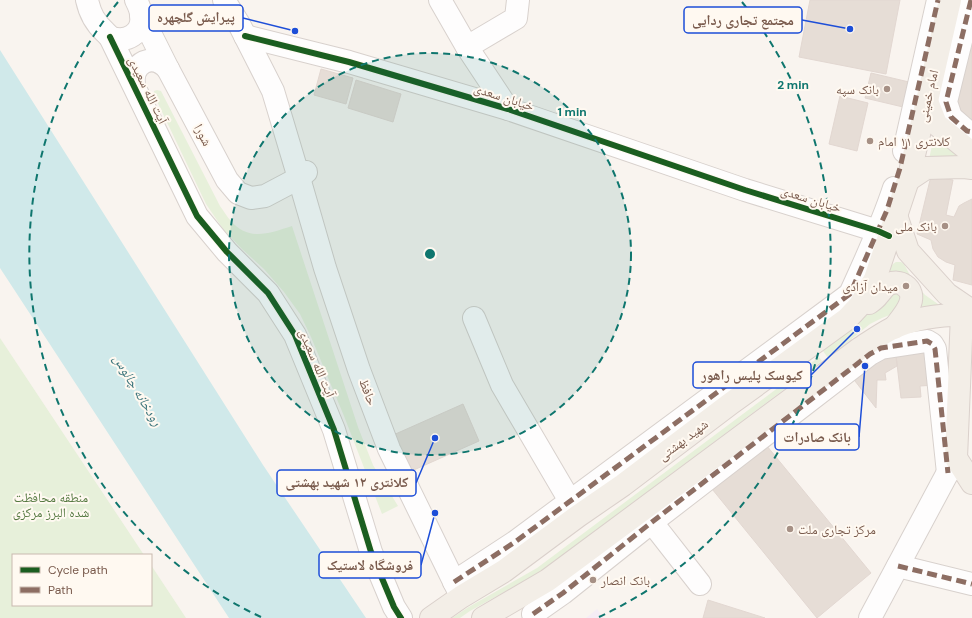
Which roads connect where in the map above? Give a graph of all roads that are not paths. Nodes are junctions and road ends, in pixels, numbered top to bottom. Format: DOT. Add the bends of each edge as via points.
graph roads {
  1 [pos="87,0"];
  2 [pos="224,0"];
  3 [pos="440,0"];
  4 [pos="518,0"];
  5 [pos="938,0"];
  6 [pos="950,0"];
  7 [pos="960,0"];
  8 [pos="971,0"];
  9 [pos="139,7"];
  10 [pos="110,36"];
  11 [pos="245,36"];
  12 [pos="468,47"];
  13 [pos="168,69"];
  14 [pos="134,85"];
  15 [pos="927,101"];
  16 [pos="508,109"];
  17 [pos="972,132"];
  18 [pos="972,144"];
  19 [pos="972,151"];
  20 [pos="972,168"];
  21 [pos="303,175"];
  22 [pos="908,180"];
  23 [pos="896,215"];
  24 [pos="884,234"];
  25 [pos="969,314"];
  26 [pos="474,318"];
  27 [pos="847,319"];
  28 [pos="894,328"];
  29 [pos="952,466"];
  30 [pos="972,483"];
  31 [pos="574,509"];
  32 [pos="647,516"];
  33 [pos="898,566"];
  34 [pos="700,584"];
  35 [pos="972,584"];
  36 [pos="458,590"];
  37 [pos="533,614"];
  38 [pos="435,615"];
  39 [pos="401,618"];
  40 [pos="483,618"];
  41 [pos="870,618"];
  1 -- 10 [label="street, آیت الله سعیدی" via="98,26"];
  2 -- 11 [label="street"];
  3 -- 12 [label="street"];
  4 -- 12 [label="street" via="516,18"];
  5 -- 24 [label="street" via="900,168 887,210"];
  6 -- 15 [label="main road, امام خمینی"];
  7 -- 18 [label="street" via="936,101 942,120"];
  8 -- 17 [label="street" via="946,102 951,117 967,131"];
  9 -- 10 [label="street" via="141,25 134,35 123,39"];
  9 -- 13 [label="street, شورا"];
  10 -- 14 [label="street, آیت الله سعیدی"];
  11 -- 16 [label="street, خیابان سعدی" via="349,62"];
  11 -- 21 [label="street" via="273,91"];
  12 -- 16 [label="street"];
  13 -- 14 [label="street" via="159,62 147,61 134,73"];
  13 -- 21 [label="street, شورا" via="227,180 238,193 250,198 265,196"];
  14 -- 39 [label="street, آیت الله سعیدی" via="197,216 227,252 268,292 295,335 334,430 371,552"];
  15 -- 19 [label="main road" via="936,124"];
  15 -- 22 [label="main road, امام خمینی"];
  16 -- 24 [label="street, خیابان سعدی" via="745,190"];
  20 -- 22 [label="main road" via="926,168"];
  21 -- 36 [label="street, حافظ" via="330,283 359,370 389,449"];
  22 -- 23 [label="main road, امام خمینی"];
  23 -- 24 [label="main road, امام خمینی"];
  23 -- 25 [label="main road" via="908,251"];
  24 -- 27 [label="main road, شهید بهشتی" via="875,279 860,305"];
  24 -- 31 [label="street" via="850,294"];
  25 -- 28 [label="main road" via="940,315"];
  25 -- 29 [label="main road"];
  26 -- 31 [label="street" via="502,385"];
  27 -- 28 [label="main road" via="878,296 883,287 892,282 898,283 903,284 910,292 911,302"];
  27 -- 31 [label="main road, شهید بهشتی" via="623,485"];
  28 -- 32 [label="main road" via="859,349"];
  29 -- 30 [label="main road"];
  29 -- 32 [label="street" via="935,349 932,344 927,341 881,348 865,357"];
  29 -- 33 [label="street"];
  31 -- 36 [label="main road, شهید بهشتی" via="504,571"];
  32 -- 34 [label="street"];
  32 -- 37 [label="street" via="563,593"];
  32 -- 40 [label="main road" via="548,580"];
  33 -- 35 [label="street"];
  33 -- 41 [label="street"];
  36 -- 38 [label="main road, شهید بهشتی"];
}
